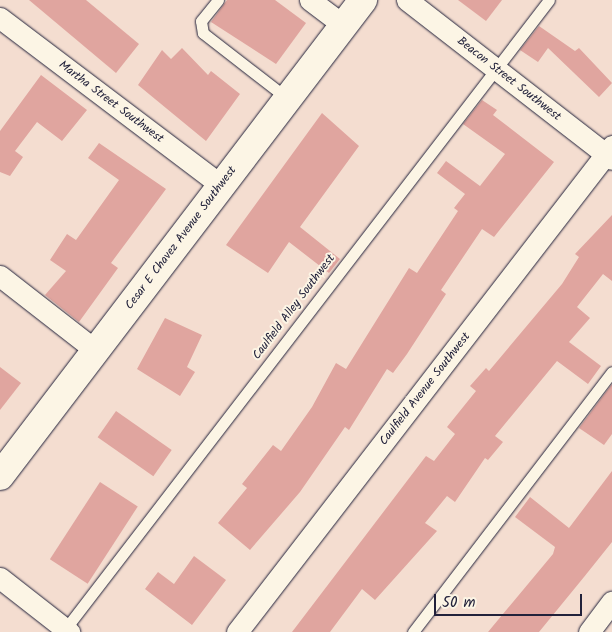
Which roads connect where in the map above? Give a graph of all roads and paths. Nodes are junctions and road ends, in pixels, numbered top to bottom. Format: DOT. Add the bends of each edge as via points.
graph roads {
  1 [pos="218,0"];
  2 [pos="310,0"];
  3 [pos="363,0"];
  4 [pos="407,0"];
  5 [pos="550,0"];
  6 [pos="0,18"];
  7 [pos="343,25"];
  8 [pos="495,68"];
  9 [pos="288,100"];
  10 [pos="610,153"];
  11 [pos="221,185"];
  12 [pos="0,276"];
  13 [pos="95,350"];
  14 [pos="612,372"];
  15 [pos="0,476"];
  16 [pos="0,578"];
  17 [pos="612,602"];
  18 [pos="66,631"];
  19 [pos="238,632"];
  20 [pos="414,632"];
  21 [pos="589,632"];
  1 -- 9 [label="lane" via="202,21 203,32"];
  2 -- 7 [label="street"];
  3 -- 7 [label="main road, Cesar E Chavez Avenue Southwest"];
  4 -- 8 [label="street, Beacon Street Southwest"];
  5 -- 8 [label="lane, Caulfield Alley Southwest"];
  6 -- 11 [label="street, Martha Street Southwest"];
  7 -- 9 [label="main road, Cesar E Chavez Avenue Southwest"];
  8 -- 10 [label="street, Beacon Street Southwest"];
  8 -- 18 [label="lane, Caulfield Alley Southwest"];
  9 -- 11 [label="main road, Cesar E Chavez Avenue Southwest"];
  10 -- 19 [label="street, Caulfield Avenue Southwest"];
  11 -- 13 [label="main road, Cesar E Chavez Avenue Southwest"];
  12 -- 13 [label="street"];
  13 -- 15 [label="main road, Cesar E Chavez Avenue Southwest"];
  14 -- 20 [label="lane"];
  16 -- 18 [label="street"];
  17 -- 21 [label="street"];
}
